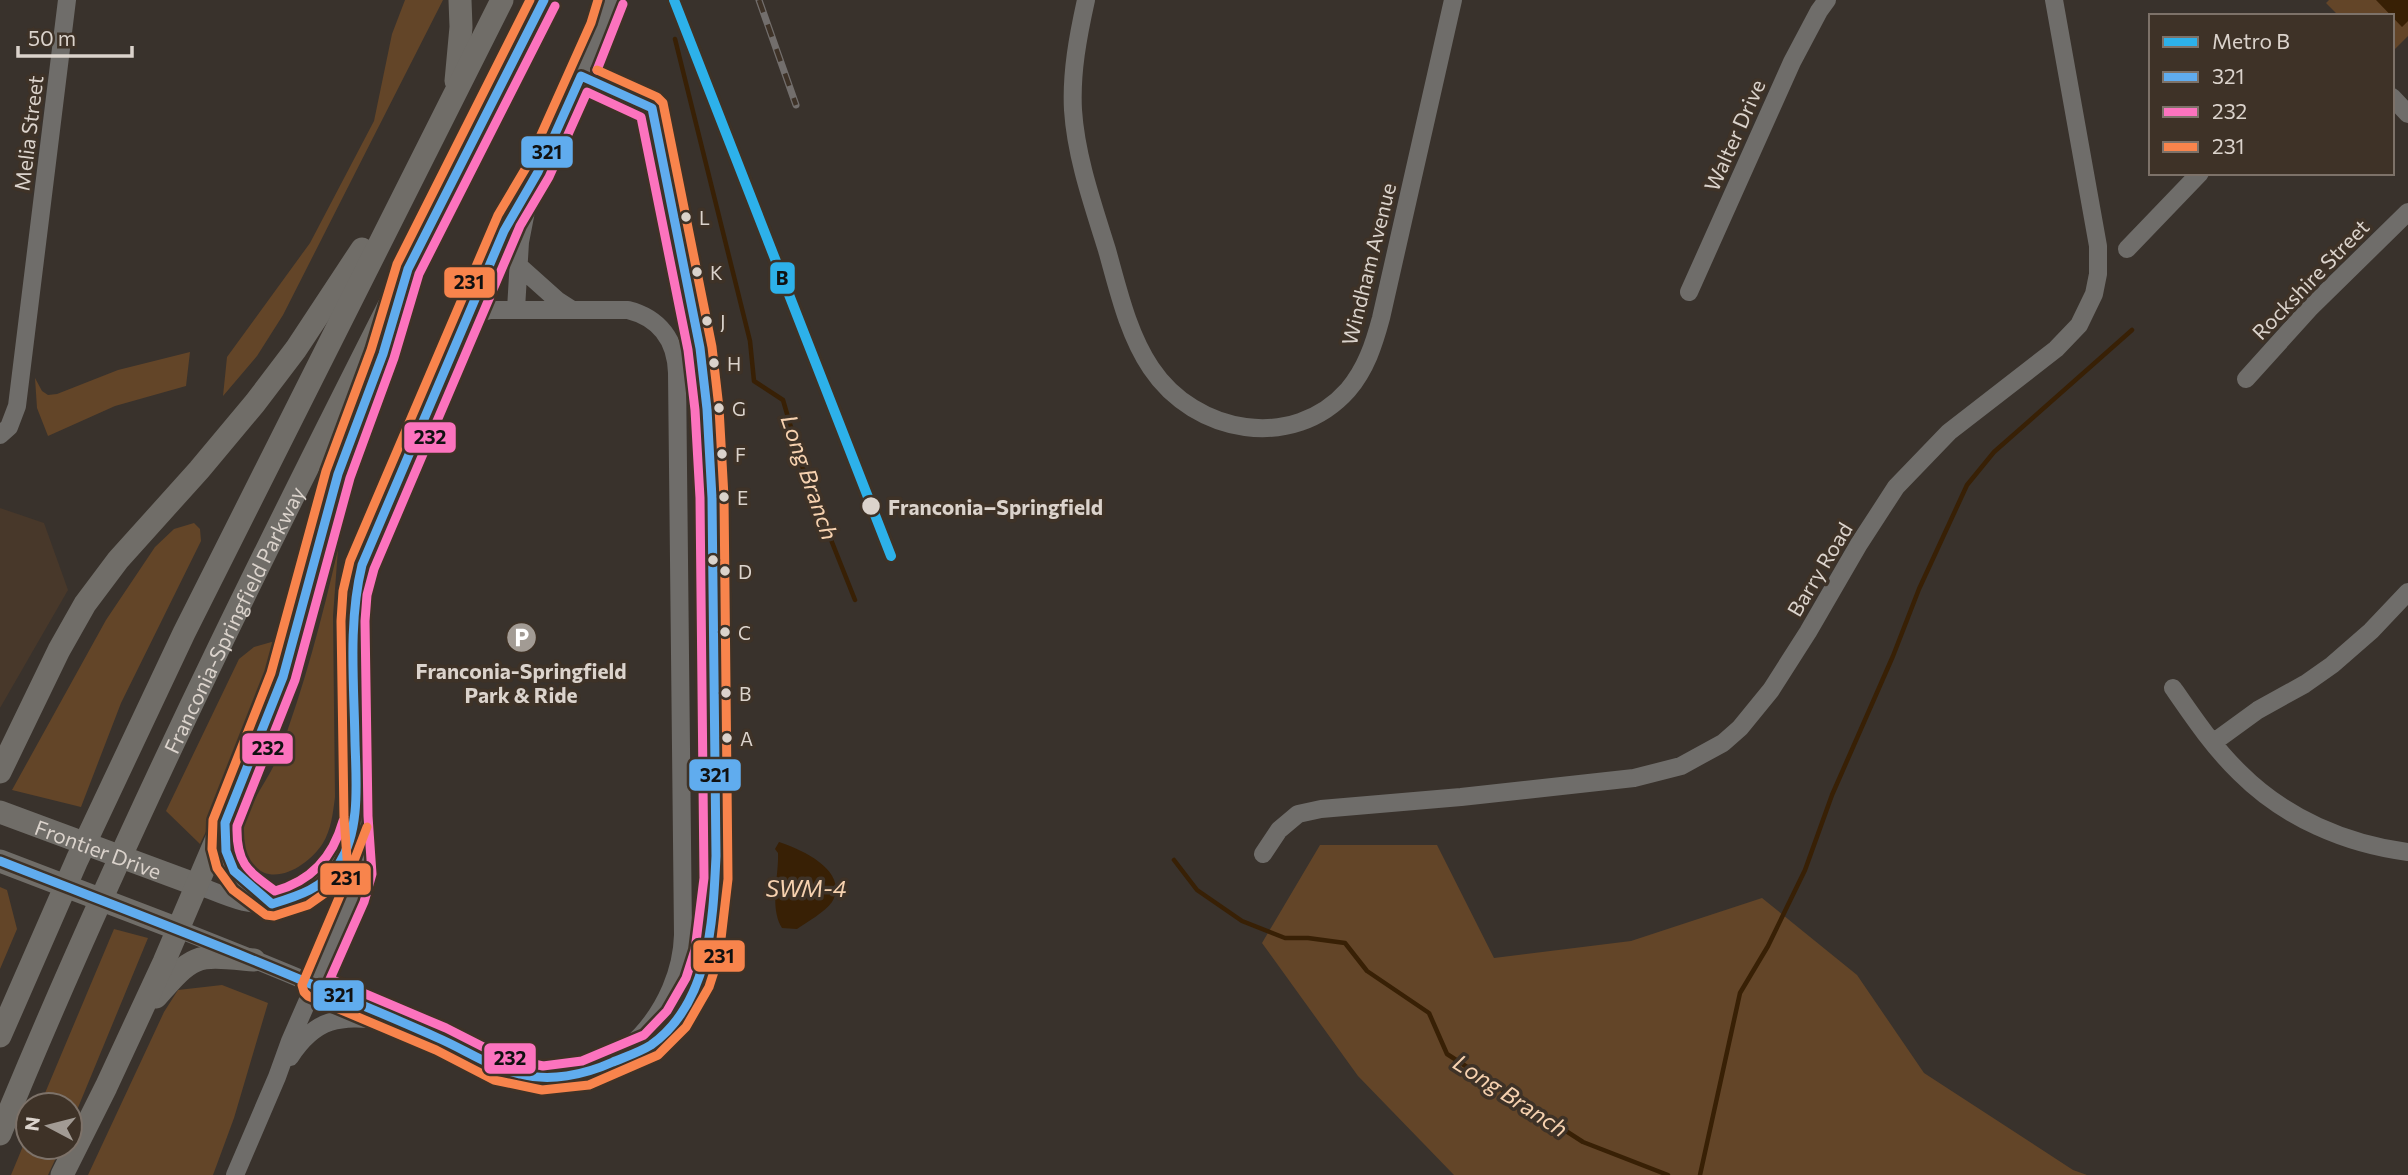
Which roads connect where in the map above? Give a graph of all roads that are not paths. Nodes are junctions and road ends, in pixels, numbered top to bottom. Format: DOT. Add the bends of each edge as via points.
graph roads {
  1 [pos="67,0"];
  2 [pos="460,0"];
  3 [pos="502,0"];
  4 [pos="544,0"];
  5 [pos="611,0"];
  6 [pos="1086,0"];
  7 [pos="1453,0"];
  8 [pos="1827,0"];
  9 [pos="2054,0"];
  10 [pos="456,92"];
  11 [pos="2394,99"];
  12 [pos="2408,114"];
  13 [pos="423,156"];
  14 [pos="538,172"];
  15 [pos="2198,175"];
  16 [pos="2408,212"];
  17 [pos="2127,248"];
  18 [pos="519,266"];
  19 [pos="408,269"];
  20 [pos="1689,292"];
  21 [pos="516,309"];
  22 [pos="571,309"];
  23 [pos="463,325"];
  24 [pos="2246,379"];
  25 [pos="1,434"];
  26 [pos="2408,593"];
  27 [pos="2173,688"];
  28 [pos="36,697"];
  29 [pos="2214,742"];
  30 [pos="0,743"];
  31 [pos="0,772"];
  32 [pos="0,812"];
  33 [pos="356,817"];
  34 [pos="225,823"];
  35 [pos="2408,852"];
  36 [pos="1263,853"];
  37 [pos="0,861"];
  38 [pos="197,885"];
  39 [pos="272,904"];
  40 [pos="178,929"];
  41 [pos="254,960"];
  42 [pos="314,985"];
  43 [pos="137,1017"];
  44 [pos="401,1022"];
  45 [pos="0,1036"];
  46 [pos="277,1077"];
  47 [pos="0,1134"];
  48 [pos="62,1175"];
  49 [pos="235,1175"];
  1 -- 25 [label="street, Melia Street" via="17,407"];
  2 -- 10 [label="main road"];
  3 -- 10 [label="main road, Franconia-Springfield Parkway"];
  4 -- 19 [label="main road, Franconia-Springfield Parkway"];
  5 -- 14 [label="street"];
  6 -- 7 [label="street, Windham Avenue" via="1075,62 1075,129 1131,326 1144,357 1169,391 1213,419 1252,428 1292,425 1317,415 1348,389 1369,356"];
  8 -- 20 [label="street, Walter Drive" via="1792,62"];
  9 -- 36 [label="street, Barry Road" via="2098,246 2098,274 2088,309 2067,340 1950,432 1896,487 1771,690 1740,728 1702,756 1663,773 1298,814"];
  10 -- 13 [label="main road, Franconia-Springfield Parkway"];
  11 -- 12 [label="street"];
  13 -- 28 [label="main road" via="276,376 101,582 71,627"];
  13 -- 45 [label="main road, Franconia-Springfield Parkway" via="108,792"];
  14 -- 18 [label="street" via="523,224"];
  14 -- 23 [label="street" via="504,231"];
  15 -- 17 [label="street"];
  16 -- 24 [label="street, Rockshire Street"];
  18 -- 21 [label="street"];
  18 -- 22 [label="street"];
  19 -- 34 [label="main road" via="383,354 338,474 283,677"];
  19 -- 47 [label="main road, Franconia-Springfield Parkway" via="144,804"];
  21 -- 22 [label="street"];
  21 -- 23 [label="street" via="483,312"];
  22 -- 44 [label="street" via="620,309 645,316 668,336 677,360 683,935 678,970 668,997 638,1037 607,1065 574,1075 542,1078 499,1069"];
  23 -- 33 [label="street" via="358,581 354,621"];
  26 -- 29 [label="street" via="2332,665"];
  27 -- 29 [label="street"];
  28 -- 30 [label="main road"];
  28 -- 31 [label="main road"];
  29 -- 35 [label="street" via="2249,782 2304,820 2359,843"];
  32 -- 38 [label="main road, Frontier Drive"];
  33 -- 39 [label="street" via="347,849 332,873 311,891"];
  33 -- 42 [label="street" via="358,881"];
  34 -- 38 [label="main road"];
  34 -- 39 [label="main road" via="228,863 242,882"];
  37 -- 40 [label="main road"];
  38 -- 39 [label="street" via="246,902"];
  38 -- 40 [label="main road"];
  40 -- 41 [label="street"];
  40 -- 43 [label="main road"];
  41 -- 42 [label="street"];
  41 -- 43 [label="main road" via="193,960"];
  42 -- 44 [label="street"];
  42 -- 46 [label="street"];
  43 -- 48 [label="main road"];
  44 -- 46 [label="street" via="349,1018 327,1023 303,1039"];
  46 -- 49 [label="street"];
}
